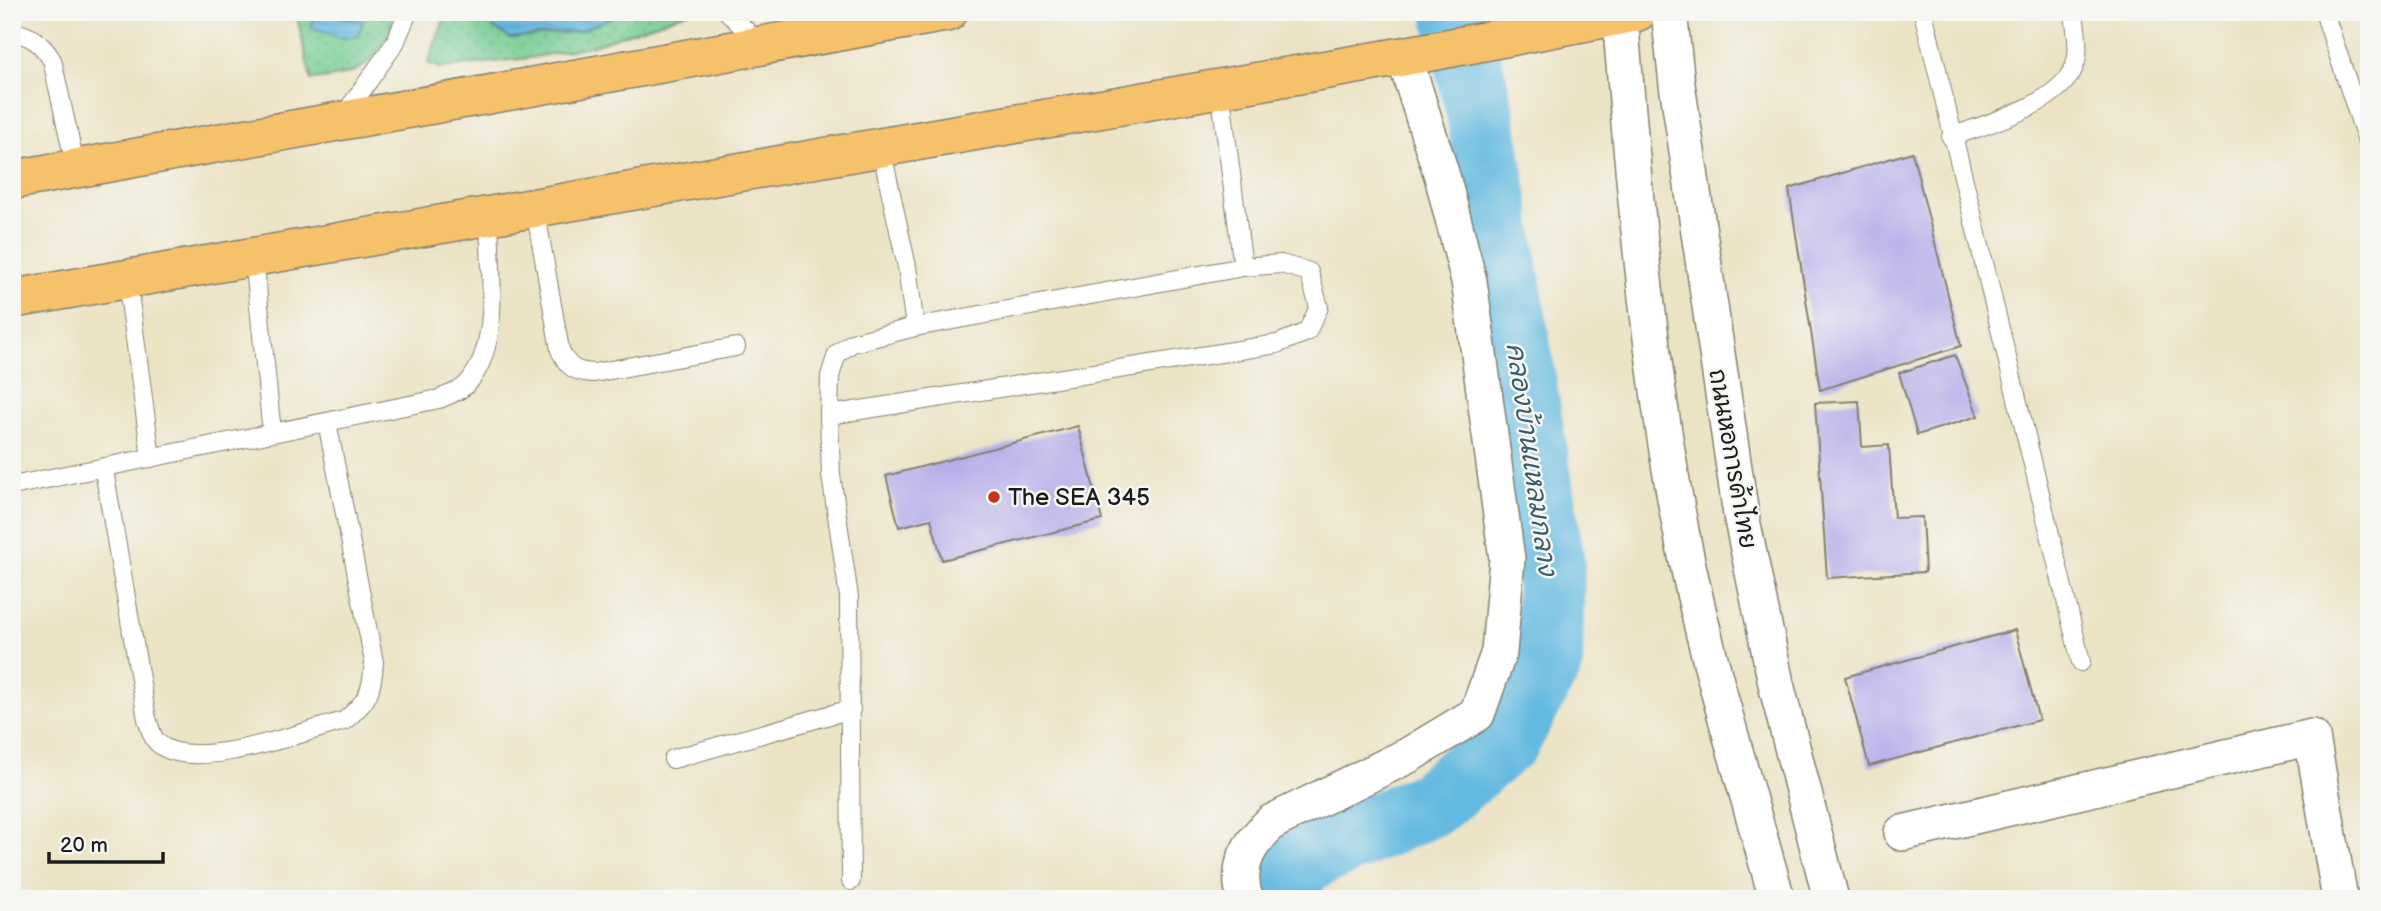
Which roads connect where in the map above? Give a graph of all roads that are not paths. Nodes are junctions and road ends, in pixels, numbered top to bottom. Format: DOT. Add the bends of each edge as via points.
graph roads {
  1 [pos="408,12"];
  2 [pos="728,12"];
  3 [pos="948,12"];
  4 [pos="1669,12"];
  5 [pos="1923,12"];
  6 [pos="2074,12"];
  7 [pos="2324,12"];
  8 [pos="1628,14"];
  9 [pos="12,32"];
  10 [pos="761,46"];
  11 [pos="1419,54"];
  12 [pos="1220,89"];
  13 [pos="341,120"];
  14 [pos="1951,136"];
  15 [pos="2369,147"];
  16 [pos="881,148"];
  17 [pos="76,169"];
  18 [pos="12,180"];
  19 [pos="535,208"];
  20 [pos="489,216"];
  21 [pos="254,257"];
  22 [pos="1243,267"];
  23 [pos="127,278"];
  24 [pos="12,299"];
  25 [pos="915,327"];
  26 [pos="736,347"];
  27 [pos="829,415"];
  28 [pos="327,422"];
  29 [pos="272,433"];
  30 [pos="151,458"];
  31 [pos="104,470"];
  32 [pos="12,486"];
  33 [pos="2081,662"];
  34 [pos="850,709"];
  35 [pos="673,759"];
  36 [pos="1902,833"];
  37 [pos="851,881"];
  38 [pos="1245,899"];
  39 [pos="1777,899"];
  40 [pos="1832,899"];
  41 [pos="2340,899"];
  1 -- 13 [label="lane" via="394,43"];
  2 -- 10 [label="lane"];
  3 -- 10 [label="main road"];
  4 -- 40 [label="street, ถนนหอการค้าไทย" via="1741,515 1777,688"];
  5 -- 14 [label="lane"];
  6 -- 14 [label="lane" via="2078,57 2068,79 2046,98"];
  7 -- 15 [label="lane"];
  8 -- 11 [label="main road"];
  8 -- 39 [label="street" via="1642,252 1683,540 1708,652"];
  9 -- 17 [label="lane" via="43,45 52,60"];
  10 -- 13 [label="main road"];
  11 -- 12 [label="main road"];
  11 -- 38 [label="street" via="1442,176 1469,281 1507,559 1499,652 1477,714 1409,755 1272,822 1254,839 1242,861"];
  12 -- 16 [label="main road"];
  12 -- 22 [label="lane"];
  13 -- 17 [label="main road"];
  14 -- 33 [label="lane"];
  16 -- 19 [label="main road"];
  16 -- 25 [label="lane"];
  17 -- 18 [label="main road"];
  19 -- 20 [label="main road"];
  19 -- 26 [label="lane" via="560,350 576,372 594,373"];
  20 -- 21 [label="main road"];
  20 -- 28 [label="lane" via="491,330 482,364 466,387 439,399"];
  21 -- 23 [label="main road"];
  21 -- 29 [label="lane"];
  22 -- 25 [label="lane"];
  22 -- 27 [label="lane" via="1281,264 1309,272 1320,307 1307,332 1277,344"];
  23 -- 24 [label="main road"];
  23 -- 30 [label="lane"];
  25 -- 27 [label="lane" via="852,343 836,354"];
  27 -- 34 [label="lane" via="831,475 849,597"];
  28 -- 29 [label="lane"];
  28 -- 31 [label="lane" via="374,662 372,689 344,721 212,756 177,755 156,743 147,719"];
  29 -- 30 [label="lane"];
  30 -- 31 [label="lane"];
  31 -- 32 [label="lane"];
  34 -- 35 [label="lane"];
  34 -- 37 [label="lane"];
  36 -- 41 [label="street" via="2312,737"];
}
